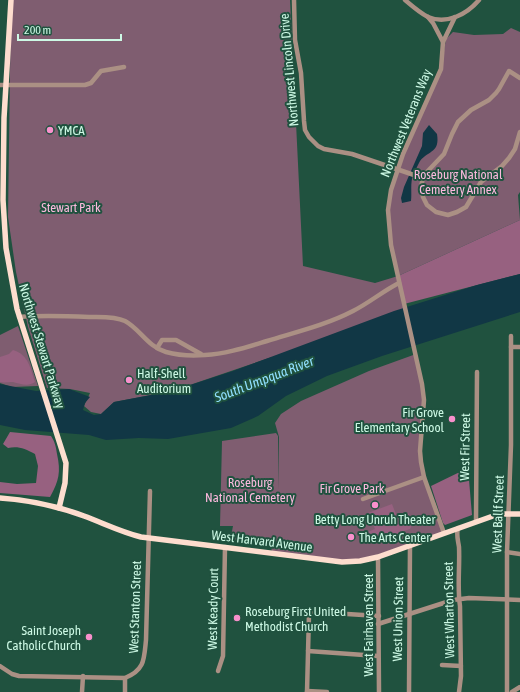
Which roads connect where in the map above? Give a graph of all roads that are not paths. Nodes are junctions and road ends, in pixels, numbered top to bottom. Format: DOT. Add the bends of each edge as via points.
graph roads {
  1 [pos="11,0"];
  2 [pos="294,0"];
  3 [pos="405,0"];
  4 [pos="479,0"];
  5 [pos="428,17"];
  6 [pos="455,17"];
  7 [pos="443,42"];
  8 [pos="124,67"];
  9 [pos="520,78"];
  10 [pos="2,85"];
  11 [pos="520,132"];
  12 [pos="398,169"];
  13 [pos="423,178"];
  14 [pos="399,283"];
  15 [pos="19,317"];
  16 [pos="510,336"];
  17 [pos="511,347"];
  18 [pos="520,347"];
  19 [pos="157,348"];
  20 [pos="204,355"];
  21 [pos="477,372"];
  22 [pos="424,477"];
  23 [pos="150,492"];
  24 [pos="0,498"];
  25 [pos="364,499"];
  26 [pos="59,508"];
  27 [pos="509,514"];
  28 [pos="520,514"];
  29 [pos="476,521"];
  30 [pos="458,528"];
  31 [pos="444,533"];
  32 [pos="149,538"];
  33 [pos="410,545"];
  34 [pos="225,547"];
  35 [pos="507,552"];
  36 [pos="520,554"];
  37 [pos="378,557"];
  38 [pos="459,599"];
  39 [pos="507,600"];
  40 [pos="520,600"];
  41 [pos="409,614"];
  42 [pos="379,616"];
  43 [pos="378,624"];
  44 [pos="308,651"];
  45 [pos="378,656"];
  46 [pos="442,665"];
  47 [pos="0,666"];
  48 [pos="460,666"];
  49 [pos="218,671"];
  50 [pos="83,676"];
  51 [pos="125,678"];
  52 [pos="520,687"];
  53 [pos="307,691"];
  54 [pos="82,692"];
  55 [pos="125,692"];
  56 [pos="327,692"];
  57 [pos="379,692"];
  58 [pos="409,692"];
  59 [pos="459,692"];
  60 [pos="506,692"];
  61 [pos="512,692"];
  1 -- 10 [label="main road, Northwest Stewart Parkway"];
  2 -- 12 [label="street, Northwest Lincoln Drive" via="295,40 301,73 305,130 309,137 324,149 352,154"];
  3 -- 5 [label="street"];
  4 -- 6 [label="street" via="462,15"];
  5 -- 6 [label="street"];
  5 -- 7 [label="street"];
  6 -- 7 [label="street, Northwest Veterans Way"];
  7 -- 12 [label="street, Northwest Veterans Way" via="438,77"];
  8 -- 10 [label="street" via="101,71 92,82 85,85"];
  9 -- 13 [label="street" via="509,71 500,89 489,100 462,118 444,154"];
  10 -- 15 [label="main road, Northwest Stewart Parkway" via="5,235"];
  11 -- 13 [label="street" via="515,149 506,162 485,178 468,205 457,212 448,215 431,209 421,193"];
  12 -- 13 [label="street, Northwest Lincoln Drive"];
  12 -- 14 [label="street, Northwest Veterans Way" via="388,202 388,218"];
  14 -- 20 [label="street" via="352,312 322,324 249,346"];
  14 -- 22 [label="street, Northwest Veterans Way" via="424,400 420,451"];
  15 -- 19 [label="street" via="119,319"];
  15 -- 26 [label="main road, Northwest Stewart Parkway" via="65,458 66,475"];
  16 -- 17 [label="street, West Ballf Street"];
  17 -- 18 [label="street"];
  17 -- 27 [label="street, West Ballf Street"];
  19 -- 20 [label="street" via="171,353"];
  19 -- 20 [label="street" via="162,340 176,340"];
  21 -- 29 [label="street, West Fir Street"];
  22 -- 25 [label="street"];
  22 -- 31 [label="street, Northwest Veterans Way"];
  23 -- 32 [label="street, West Stanton Street"];
  24 -- 26 [label="main road, West Harvard Avenue" via="30,501"];
  26 -- 32 [label="main road, West Harvard Avenue" via="126,533"];
  27 -- 28 [label="main road, West Harvard Avenue"];
  27 -- 29 [label="main road, West Harvard Avenue"];
  27 -- 35 [label="street, West Ballf Street"];
  29 -- 30 [label="main road, West Harvard Avenue"];
  30 -- 31 [label="main road, West Harvard Avenue"];
  30 -- 38 [label="street, West Wharton Street"];
  31 -- 33 [label="main road, West Harvard Avenue"];
  32 -- 34 [label="main road, West Harvard Avenue"];
  32 -- 51 [label="street, West Stanton Street" via="144,660 139,671"];
  33 -- 37 [label="main road, West Harvard Avenue"];
  33 -- 41 [label="street, West Union Street"];
  34 -- 37 [label="main road, West Harvard Avenue" via="342,562"];
  34 -- 49 [label="street, West Keady Court" via="223,656"];
  35 -- 36 [label="street"];
  35 -- 39 [label="street, West Ballf Street"];
  37 -- 42 [label="street, West Fairhaven Street"];
  38 -- 39 [label="street"];
  38 -- 41 [label="street"];
  38 -- 48 [label="street, West Wharton Street"];
  39 -- 40 [label="street"];
  39 -- 60 [label="street, West Ballf Street"];
  41 -- 43 [label="street"];
  41 -- 58 [label="street, West Union Street"];
  42 -- 43 [label="street, West Fairhaven Street"];
  42 -- 44 [label="street" via="310,613"];
  43 -- 45 [label="street, West Fairhaven Street"];
  44 -- 45 [label="street"];
  44 -- 53 [label="street"];
  45 -- 57 [label="street, West Fairhaven Street"];
  46 -- 48 [label="street"];
  47 -- 50 [label="street" via="20,676"];
  48 -- 59 [label="street, West Wharton Street"];
  50 -- 51 [label="street"];
  50 -- 54 [label="street"];
  51 -- 55 [label="street"];
  52 -- 61 [label="street"];
  53 -- 56 [label="street"];
}
